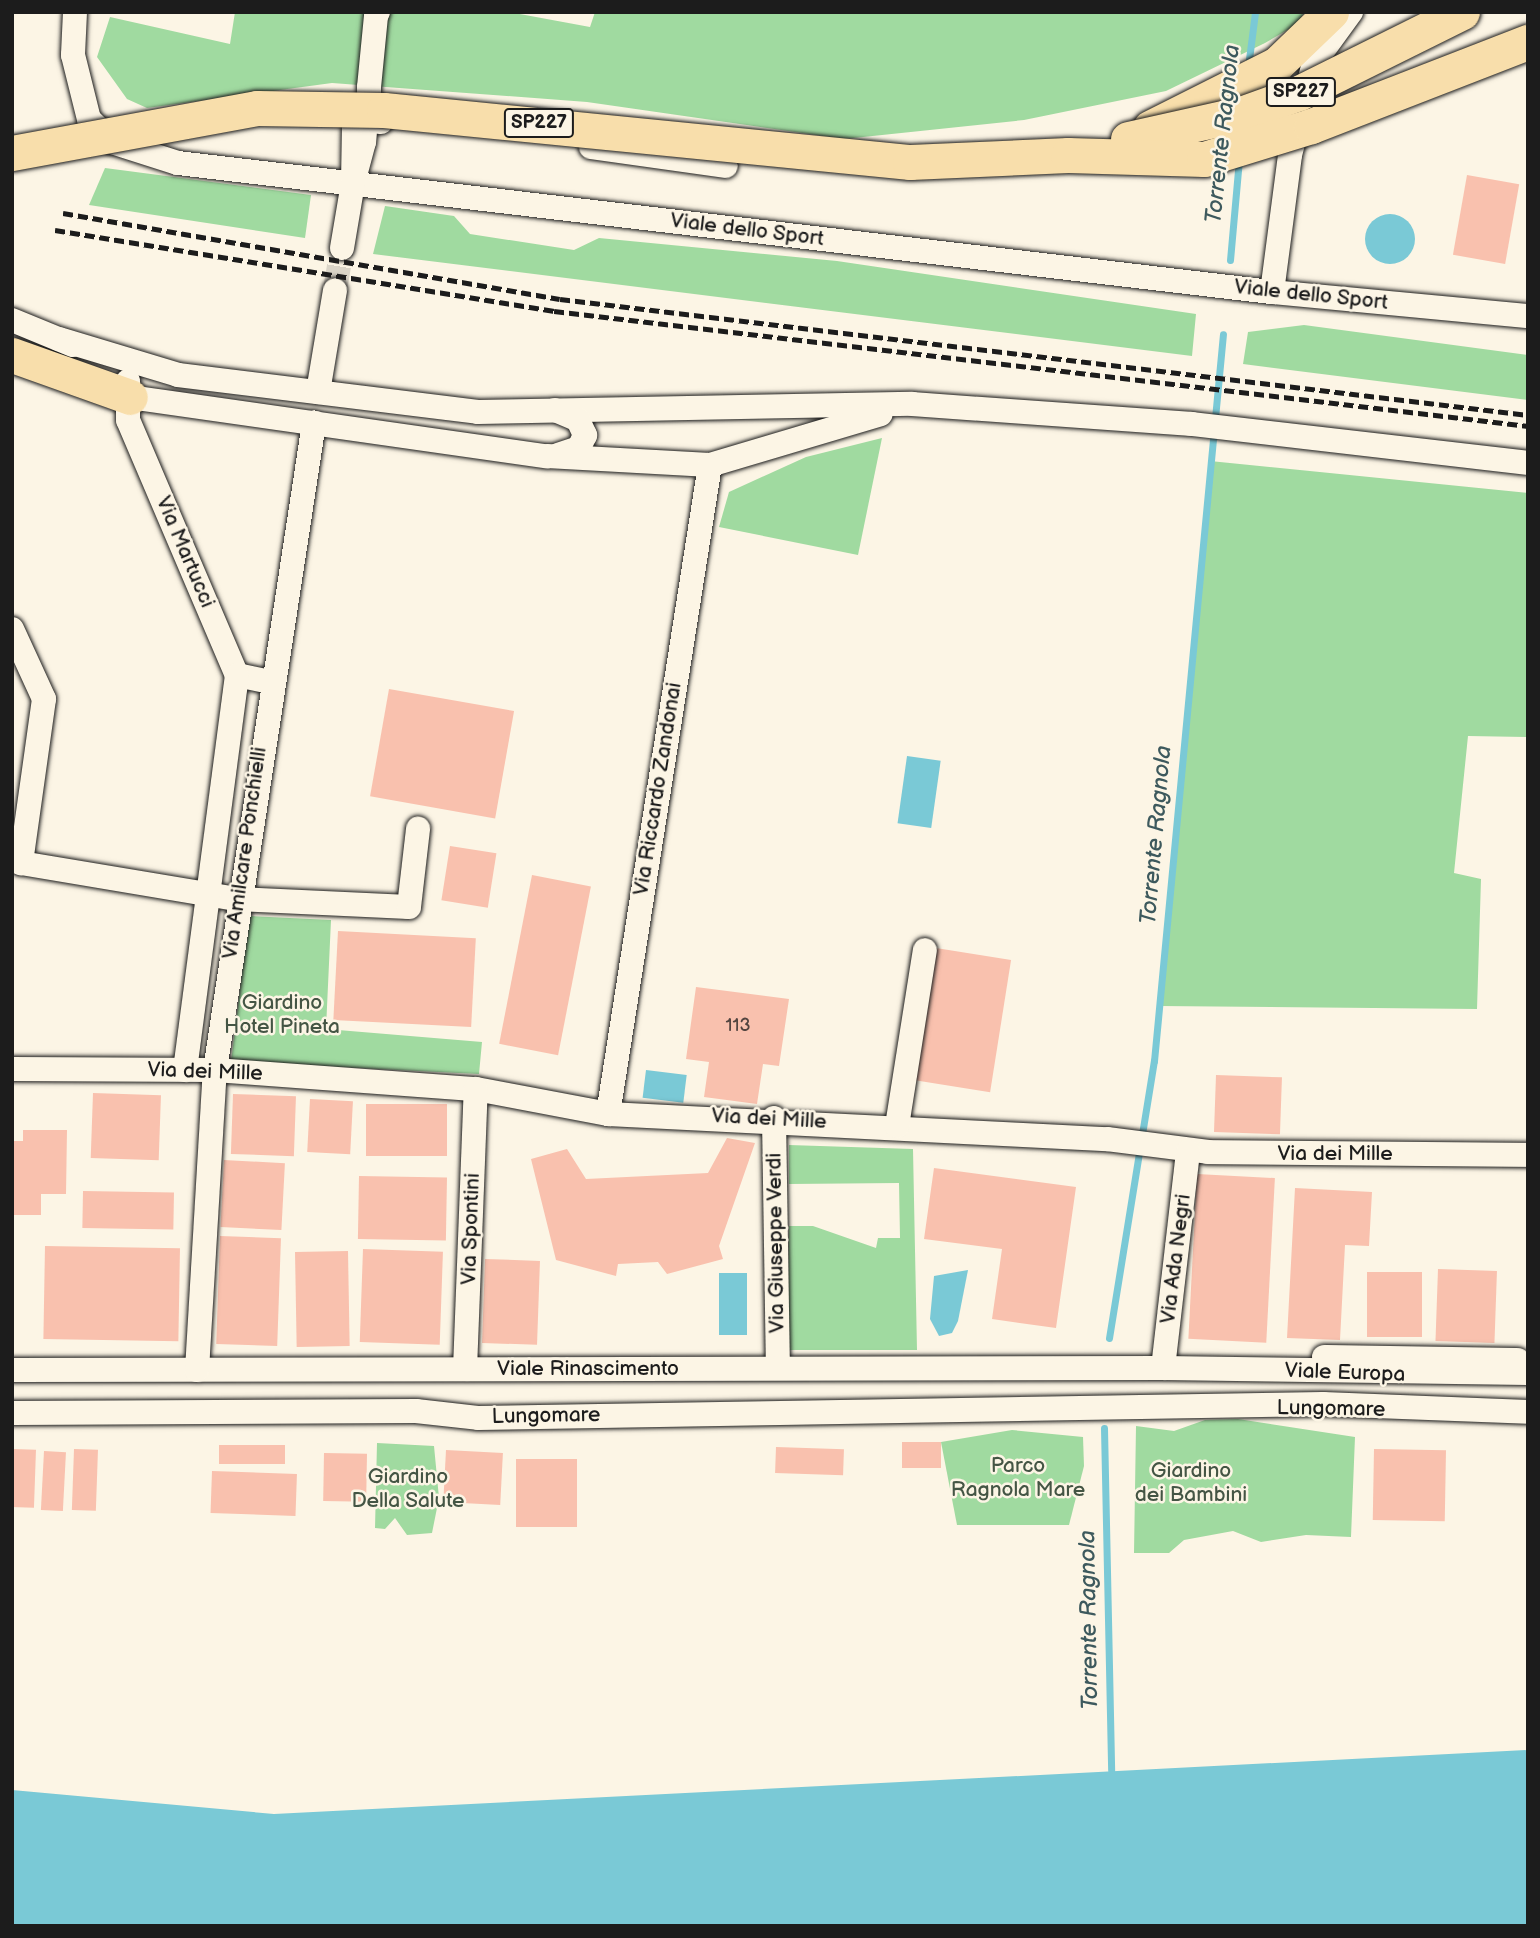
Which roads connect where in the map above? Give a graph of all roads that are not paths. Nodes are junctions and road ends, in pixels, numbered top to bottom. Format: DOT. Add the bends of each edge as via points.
graph roads {
  1 [pos="75,12"];
  2 [pos="378,12"];
  3 [pos="1331,12"];
  4 [pos="1351,12"];
  5 [pos="1462,12"];
  6 [pos="1528,42"];
  7 [pos="366,120"];
  8 [pos="1128,139"];
  9 [pos="12,153"];
  10 [pos="1068,155"];
  11 [pos="726,166"];
  12 [pos="353,183"];
  13 [pos="342,248"];
  14 [pos="335,290"];
  15 [pos="1272,292"];
  16 [pos="1528,316"];
  17 [pos="12,320"];
  18 [pos="59,339"];
  19 [pos="12,355"];
  20 [pos="178,375"];
  21 [pos="318,392"];
  22 [pos="130,397"];
  23 [pos="912,404"];
  24 [pos="555,410"];
  25 [pos="314,423"];
  26 [pos="547,456"];
  27 [pos="1528,463"];
  28 [pos="710,465"];
  29 [pos="12,629"];
  30 [pos="237,675"];
  31 [pos="271,682"];
  32 [pos="418,829"];
  33 [pos="19,833"];
  34 [pos="17,862"];
  35 [pos="205,893"];
  36 [pos="237,899"];
  37 [pos="925,950"];
  38 [pos="12,1069"];
  39 [pos="185,1069"];
  40 [pos="215,1070"];
  41 [pos="476,1089"];
  42 [pos="608,1114"];
  43 [pos="774,1118"];
  44 [pos="897,1126"];
  45 [pos="1178,1150"];
  46 [pos="1528,1155"];
  47 [pos="1187,1355"];
  48 [pos="1528,1360"];
  49 [pos="778,1368"];
  50 [pos="1163,1368"];
  51 [pos="465,1369"];
  52 [pos="12,1370"];
  53 [pos="197,1370"];
  54 [pos="1528,1373"];
  55 [pos="1528,1412"];
  56 [pos="12,1413"];
  1 -- 12 [label="street, Viale dello Sport" via="77,88 89,119 112,142 178,163"];
  2 -- 7 [label="street"];
  3 -- 8 [label="highway, bridge" via="1277,64"];
  4 -- 15 [label="street" via="1314,63 1290,155"];
  5 -- 8 [label="highway, SP227, bridge" via="1300,93 1241,114"];
  6 -- 10 [label="highway, bridge" via="1311,127 1204,159"];
  7 -- 11 [label="street"];
  7 -- 12 [label="street" via="354,125"];
  8 -- 10 [label="highway, SP227, bridge"];
  9 -- 10 [label="highway, SP227, bridge" via="257,108 398,111 910,162"];
  12 -- 13 [label="street"];
  12 -- 15 [label="street, Viale dello Sport"];
  14 -- 21 [label="street"];
  15 -- 16 [label="street, Viale dello Sport"];
  17 -- 18 [label="street"];
  18 -- 20 [label="street"];
  18 -- 22 [label="street" via="112,363 128,381"];
  19 -- 22 [label="highway"];
  20 -- 21 [label="street"];
  20 -- 22 [label="street" via="145,380"];
  21 -- 24 [label="street" via="478,412"];
  22 -- 25 [label="street"];
  22 -- 30 [label="street, Via Martucci" via="128,420"];
  23 -- 24 [label="street"];
  23 -- 27 [label="street" via="1192,424"];
  23 -- 28 [label="street"];
  24 -- 26 [label="street" via="578,420 584,439 575,451"];
  25 -- 26 [label="street"];
  25 -- 31 [label="street, Via Amilcare Ponchielli"];
  26 -- 28 [label="street"];
  28 -- 42 [label="street, Via Riccardo Zandonai"];
  29 -- 33 [label="street" via="44,699"];
  30 -- 31 [label="street"];
  30 -- 35 [label="street, Via Amilcare Ponchielli"];
  31 -- 36 [label="street, Via Amilcare Ponchielli"];
  32 -- 36 [label="street" via="409,907"];
  33 -- 34 [label="street"];
  34 -- 35 [label="street"];
  35 -- 36 [label="street"];
  35 -- 39 [label="street, Via Amilcare Ponchielli"];
  36 -- 40 [label="street, Via Amilcare Ponchielli"];
  37 -- 44 [label="street"];
  38 -- 39 [label="street, Via dei Mille"];
  39 -- 40 [label="street, Via dei Mille"];
  40 -- 41 [label="street, Via dei Mille"];
  40 -- 53 [label="street, Via Amilcare Ponchielli"];
  41 -- 42 [label="street, Via dei Mille"];
  41 -- 51 [label="street, Via Spontini"];
  42 -- 43 [label="street, Via dei Mille"];
  43 -- 44 [label="street, Via dei Mille"];
  43 -- 49 [label="street, Via Giuseppe Verdi"];
  44 -- 45 [label="street, Via dei Mille" via="1107,1139"];
  45 -- 46 [label="street, Via dei Mille"];
  45 -- 50 [label="street, Via Ada Negri"];
  47 -- 48 [label="street, Viale Europa"];
  49 -- 50 [label="street, Viale Rinascimento"];
  49 -- 51 [label="street, Viale Rinascimento"];
  50 -- 54 [label="street, Viale Europa"];
  51 -- 53 [label="street, Viale Rinascimento"];
  52 -- 53 [label="street, Viale Rinascimento"];
  55 -- 56 [label="street, Lungomare" via="1322,1404 478,1418 416,1412"];
}
